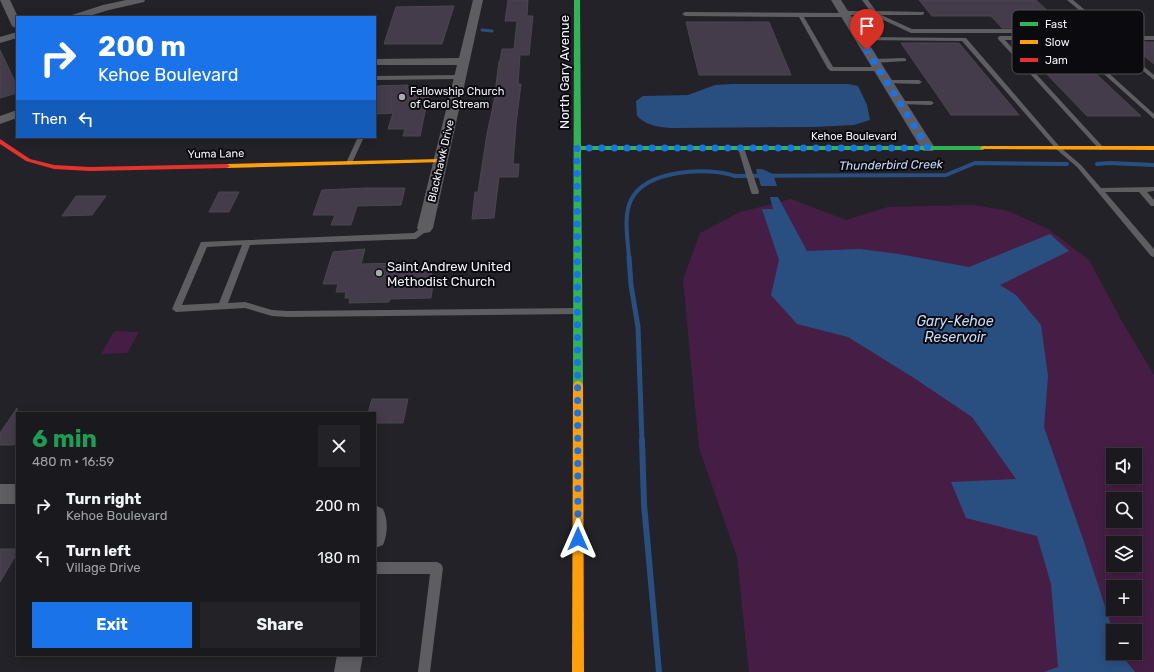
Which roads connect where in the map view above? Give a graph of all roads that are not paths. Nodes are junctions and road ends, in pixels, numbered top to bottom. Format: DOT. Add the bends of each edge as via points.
graph roads {
  1 [pos="5,0"];
  2 [pos="140,0"];
  3 [pos="478,0"];
  4 [pos="577,0"];
  5 [pos="836,0"];
  6 [pos="866,0"];
  7 [pos="1070,0"];
  8 [pos="1082,10"];
  9 [pos="874,13"];
  10 [pos="922,13"];
  11 [pos="685,14"];
  12 [pos="844,14"];
  13 [pos="801,15"];
  14 [pos="79,16"];
  15 [pos="16,24"];
  16 [pos="1012,31"];
  17 [pos="16,35"];
  18 [pos="1012,38"];
  19 [pos="0,40"];
  20 [pos="860,40"];
  21 [pos="1012,51"];
  22 [pos="904,60"];
  23 [pos="464,61"];
  24 [pos="376,62"];
  25 [pos="876,65"];
  26 [pos="1144,69"];
  27 [pos="1033,74"];
  28 [pos="1107,74"];
  29 [pos="460,77"];
  30 [pos="376,78"];
  31 [pos="1154,78"];
  32 [pos="887,82"];
  33 [pos="919,82"];
  34 [pos="900,103"];
  35 [pos="931,103"];
  36 [pos="16,114"];
  37 [pos="1154,117"];
  38 [pos="0,120"];
  39 [pos="361,138"];
  40 [pos="0,141"];
  41 [pos="577,148"];
  42 [pos="741,148"];
  43 [pos="928,148"];
  44 [pos="1058,148"];
  45 [pos="1101,148"];
  46 [pos="1154,148"];
  47 [pos="441,161"];
  48 [pos="349,163"];
  49 [pos="1099,190"];
  50 [pos="1141,190"];
  51 [pos="1154,190"];
  52 [pos="755,192"];
  53 [pos="1154,204"];
  54 [pos="425,228"];
  55 [pos="247,242"];
  56 [pos="1154,254"];
  57 [pos="222,306"];
  58 [pos="578,311"];
  59 [pos="0,494"];
  60 [pos="16,494"];
  61 [pos="376,568"];
  62 [pos="350,656"];
  63 [pos="347,672"];
  64 [pos="424,672"];
  65 [pos="578,672"];
  1 -- 15 [label="street"];
  2 -- 14 [label="street"];
  3 -- 23 [label="street, Blackhawk Drive"];
  4 -- 41 [label="street, North Gary Avenue"];
  5 -- 12 [label="street"];
  6 -- 9 [label="lane"];
  7 -- 8 [label="lane"];
  9 -- 10 [label="lane"];
  9 -- 12 [label="lane"];
  9 -- 16 [label="lane" via="911,31"];
  11 -- 13 [label="lane"];
  12 -- 13 [label="lane"];
  12 -- 20 [label="street"];
  13 -- 25 [label="lane" via="831,69"];
  17 -- 19 [label="street"];
  18 -- 21 [label="lane" via="1000,38"];
  20 -- 25 [label="street"];
  20 -- 44 [label="lane" via="964,39"];
  22 -- 25 [label="lane"];
  23 -- 24 [label="street"];
  23 -- 29 [label="street, Blackhawk Drive"];
  25 -- 32 [label="street"];
  26 -- 31 [label="lane"];
  27 -- 45 [label="lane"];
  28 -- 37 [label="lane"];
  29 -- 30 [label="lane"];
  29 -- 47 [label="street, Blackhawk Drive"];
  32 -- 33 [label="lane"];
  32 -- 34 [label="street"];
  34 -- 35 [label="lane"];
  34 -- 43 [label="street"];
  36 -- 38 [label="street"];
  39 -- 48 [label="lane"];
  40 -- 48 [label="street, Yuma Lane" via="26,160 65,168"];
  41 -- 42 [label="street, Kehoe Boulevard"];
  41 -- 58 [label="street, North Gary Avenue"];
  42 -- 43 [label="street, Kehoe Boulevard"];
  42 -- 52 [label="lane"];
  43 -- 44 [label="street, Kehoe Boulevard"];
  44 -- 45 [label="street, Kehoe Boulevard"];
  44 -- 49 [label="lane" via="1079,166"];
  45 -- 46 [label="street, Kehoe Boulevard"];
  47 -- 48 [label="street, Yuma Lane"];
  47 -- 54 [label="street, Blackhawk Drive"];
  49 -- 50 [label="lane"];
  49 -- 56 [label="lane"];
  50 -- 51 [label="lane"];
  50 -- 53 [label="lane"];
  54 -- 55 [label="lane" via="416,236"];
  55 -- 57 [label="lane"];
  55 -- 57 [label="lane" via="204,244 176,309"];
  57 -- 58 [label="lane" via="245,305 272,313 288,314"];
  58 -- 65 [label="street, North Gary Avenue"];
  59 -- 60 [label="street"];
  61 -- 64 [label="lane" via="437,568"];
  62 -- 63 [label="street"];
}
